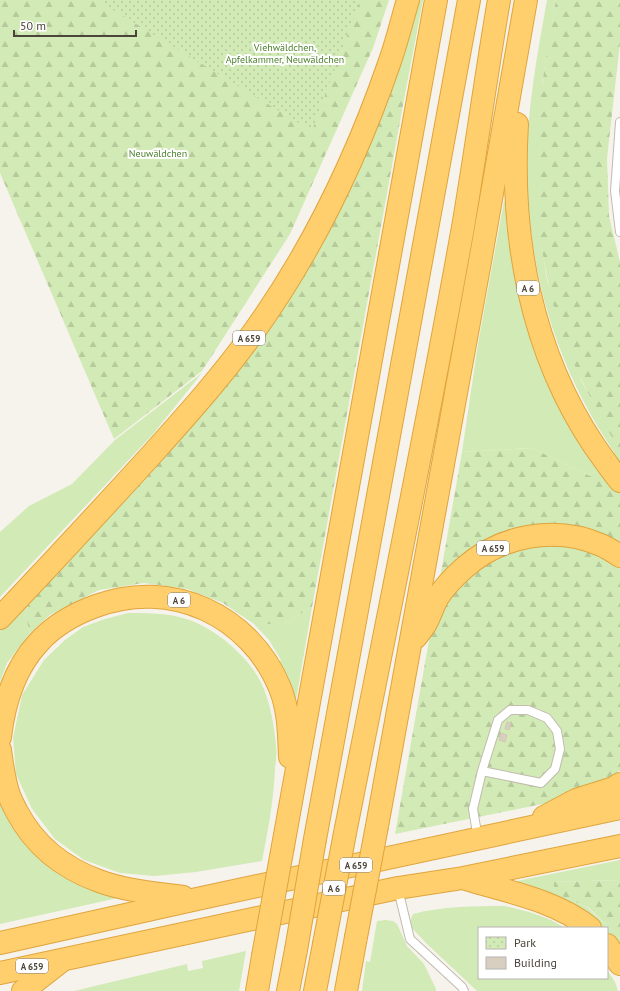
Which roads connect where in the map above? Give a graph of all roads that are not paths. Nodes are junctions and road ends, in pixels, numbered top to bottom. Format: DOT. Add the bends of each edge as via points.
graph roads {
  1 [pos="408,0"];
  2 [pos="436,0"];
  3 [pos="469,0"];
  4 [pos="500,0"];
  5 [pos="526,0"];
  6 [pos="513,73"];
  7 [pos="620,122"];
  8 [pos="620,232"];
  9 [pos="620,481"];
  10 [pos="620,556"];
  11 [pos="0,618"];
  12 [pos="409,648"];
  13 [pos="0,737"];
  14 [pos="0,750"];
  15 [pos="482,771"];
  16 [pos="620,784"];
  17 [pos="290,805"];
  18 [pos="620,808"];
  19 [pos="515,831"];
  20 [pos="478,839"];
  21 [pos="620,846"];
  22 [pos="463,878"];
  23 [pos="398,888"];
  24 [pos="197,899"];
  25 [pos="589,927"];
  26 [pos="0,943"];
  27 [pos="608,946"];
  28 [pos="63,959"];
  29 [pos="620,964"];
  30 [pos="0,973"];
  31 [pos="348,987"];
  32 [pos="24,991"];
  33 [pos="257,991"];
  34 [pos="288,991"];
  35 [pos="315,991"];
  36 [pos="464,991"];
  1 -- 11 [label="highway, A 659" via="390,60 353,156 318,228 253,333 191,410"];
  2 -- 17 [label="highway"];
  3 -- 34 [label="highway, A 6, bridge"];
  4 -- 35 [label="highway, A 6, bridge" via="459,248"];
  5 -- 6 [label="highway, A 6"];
  6 -- 9 [label="highway, A 6" via="517,122 516,199 527,286 539,330 565,395 580,424"];
  6 -- 12 [label="highway, A 6"];
  7 -- 8 [label="lane" via="615,191"];
  10 -- 12 [label="highway, A 659" via="601,545 559,535 522,537 505,543 475,559 455,576 438,597 425,624"];
  12 -- 31 [label="highway, A 6, bridge"];
  13 -- 17 [label="highway, A 6" via="2,717 11,685 38,643 60,623 85,610 126,597 163,597 178,600 206,610 244,634 271,668 281,690 289,728"];
  14 -- 24 [label="highway" via="9,796 23,823 49,854 100,882 132,890"];
  15 -- 15 [label="lane" via="498,720 510,710 528,710 546,718 557,731 560,749 554,769 541,783"];
  15 -- 20 [label="lane" via="473,810"];
  16 -- 19 [label="highway, A 659" via="576,800"];
  17 -- 33 [label="highway, bridge"];
  18 -- 19 [label="highway, A 659"];
  19 -- 20 [label="highway, A 659"];
  20 -- 24 [label="highway, A 659"];
  21 -- 22 [label="highway, A 659"];
  22 -- 23 [label="highway, A 659"];
  22 -- 25 [label="highway" via="552,905"];
  23 -- 28 [label="highway, A 659"];
  23 -- 36 [label="lane" via="410,939"];
  24 -- 26 [label="highway, A 659"];
  27 -- 29 [label="highway"];
  28 -- 30 [label="highway, A 659"];
  28 -- 32 [label="highway"];
}
